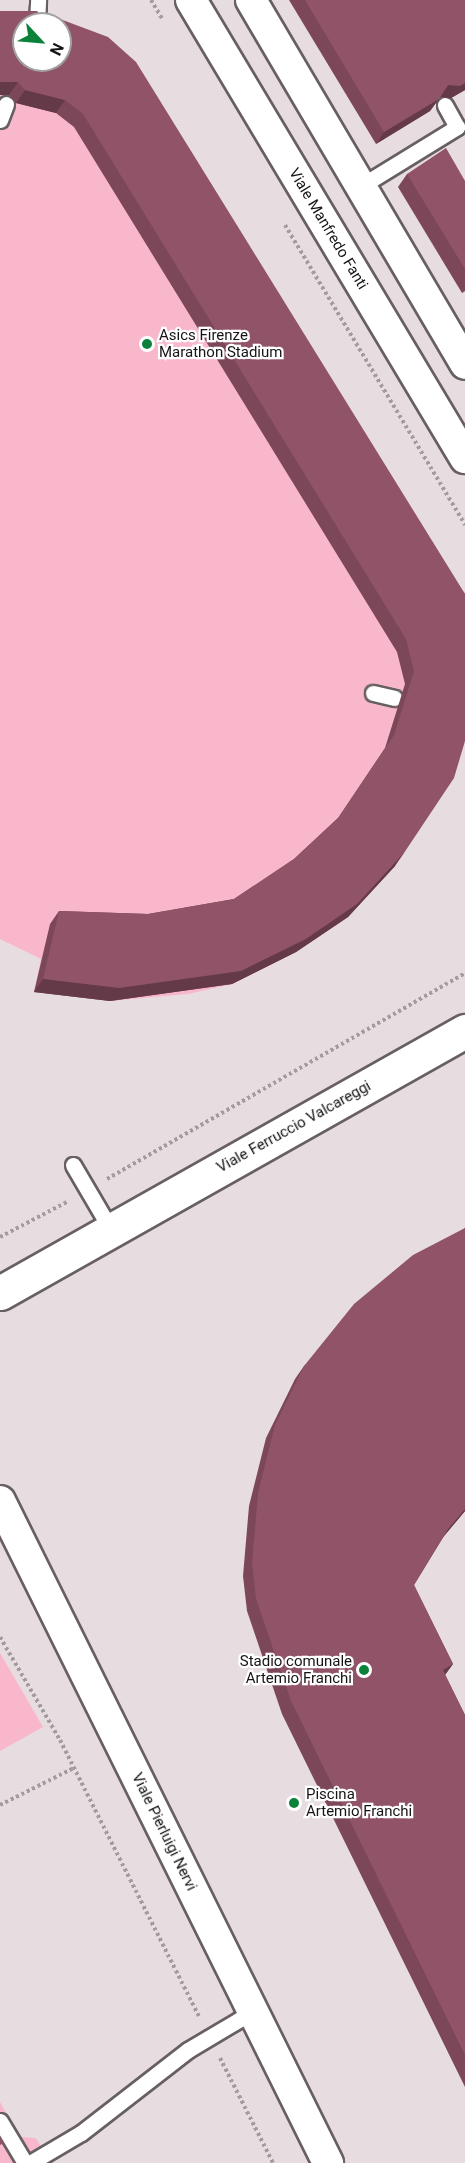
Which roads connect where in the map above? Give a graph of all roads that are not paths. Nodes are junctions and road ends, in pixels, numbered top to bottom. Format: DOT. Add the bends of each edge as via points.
graph roads {
  1 [pos="192,0"];
  2 [pos="251,0"];
  3 [pos="6,104"];
  4 [pos="445,105"];
  5 [pos="0,120"];
  6 [pos="461,134"];
  7 [pos="360,186"];
  8 [pos="317,211"];
  9 [pos="465,364"];
  10 [pos="465,458"];
  11 [pos="373,693"];
  12 [pos="394,698"];
  13 [pos="465,1031"];
  14 [pos="73,1165"];
  15 [pos="117,1225"];
  16 [pos="0,1293"];
  17 [pos="0,1501"];
  18 [pos="252,2012"];
  19 [pos="0,2121"];
  20 [pos="28,2163"];
  21 [pos="328,2163"];
  1 -- 8 [label="street, Viale Manfredo Fanti"];
  2 -- 7 [label="street"];
  3 -- 5 [label="lane"];
  4 -- 6 [label="lane"];
  6 -- 7 [label="lane"];
  7 -- 8 [label="street"];
  7 -- 9 [label="street"];
  8 -- 10 [label="street, Viale Manfredo Fanti"];
  11 -- 12 [label="lane"];
  13 -- 15 [label="street, Viale Ferruccio Valcareggi"];
  14 -- 15 [label="lane" via="86,1190"];
  15 -- 16 [label="street, Viale Ferruccio Valcareggi"];
  17 -- 18 [label="street, Viale Pierluigi Nervi"];
  18 -- 20 [label="lane" via="209,2036 128,2097"];
  18 -- 21 [label="street, Viale Pierluigi Nervi"];
  19 -- 20 [label="lane"];
}
